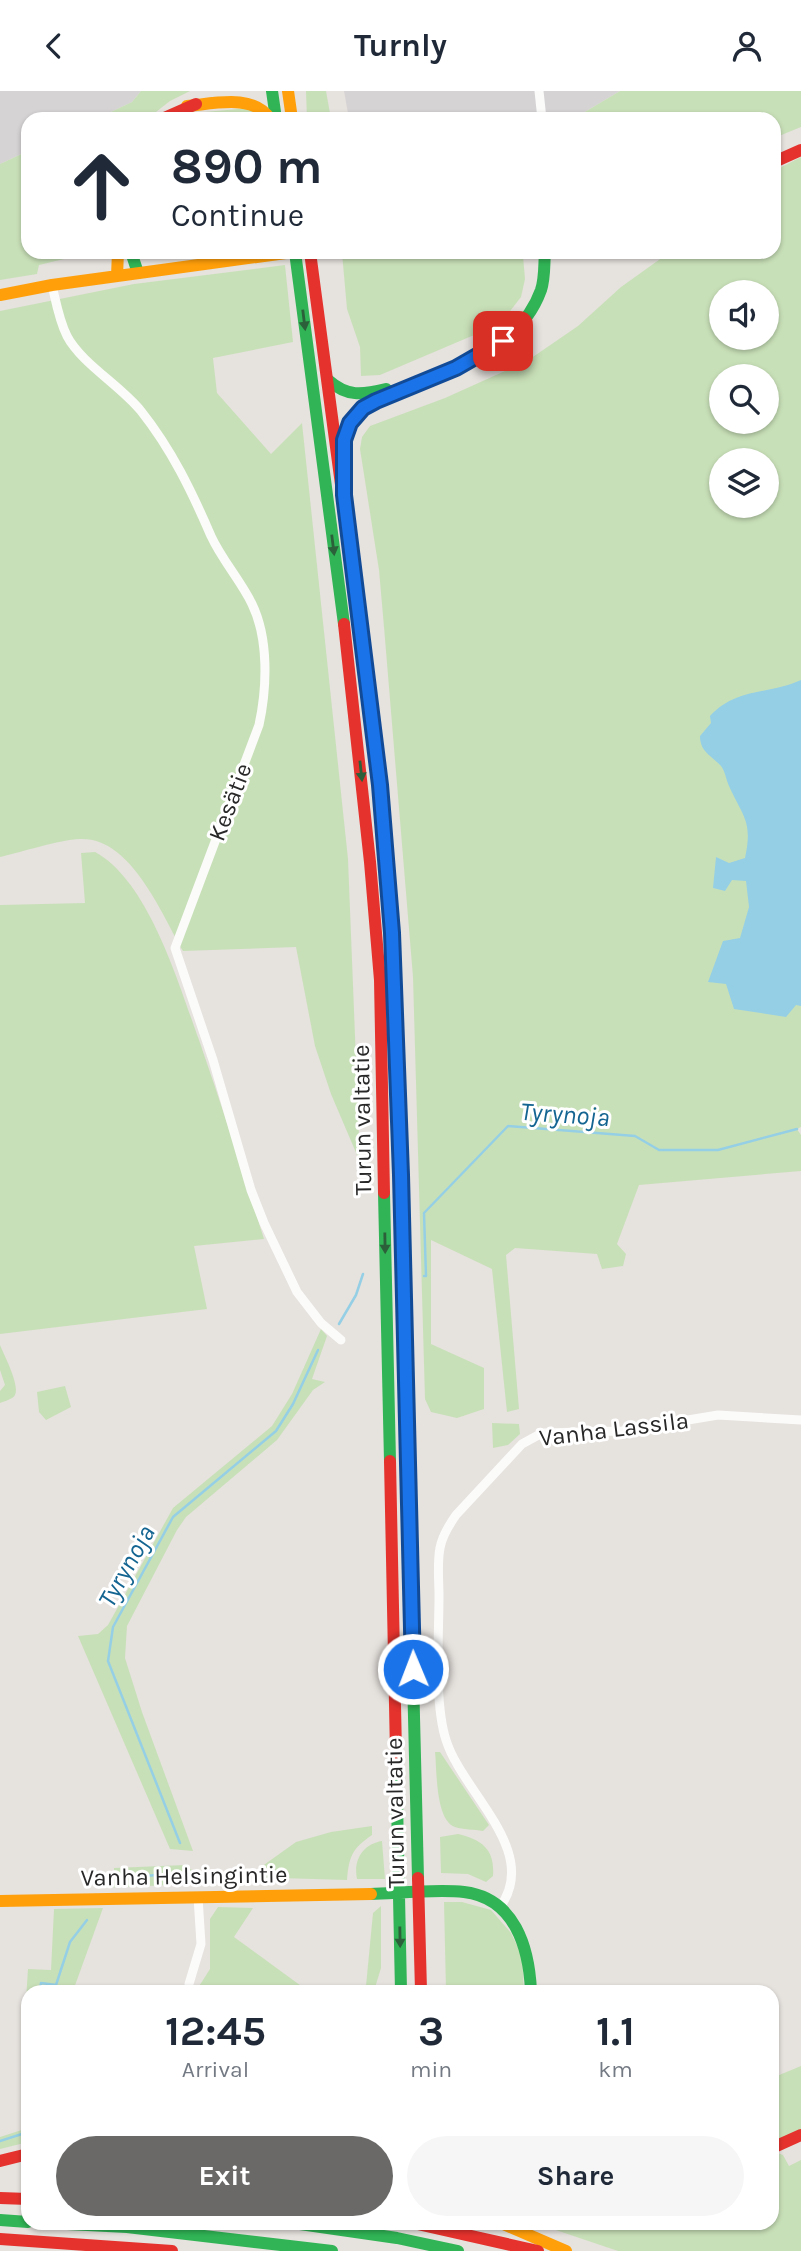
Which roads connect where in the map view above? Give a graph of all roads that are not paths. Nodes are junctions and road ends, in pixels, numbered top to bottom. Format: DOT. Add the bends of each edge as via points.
graph roads {
  1 [pos="239,91"];
  2 [pos="272,91"];
  3 [pos="288,91"];
  4 [pos="539,91"];
  5 [pos="187,106"];
  6 [pos="175,112"];
  7 [pos="266,112"];
  8 [pos="275,112"];
  9 [pos="291,112"];
  10 [pos="541,112"];
  11 [pos="801,150"];
  12 [pos="781,159"];
  13 [pos="118,259"];
  14 [pos="133,259"];
  15 [pos="240,259"];
  16 [pos="295,259"];
  17 [pos="311,259"];
  18 [pos="544,259"];
  19 [pos="138,273"];
  20 [pos="117,277"];
  21 [pos="52,285"];
  22 [pos="0,295"];
  23 [pos="328,380"];
  24 [pos="416,383"];
  25 [pos="344,495"];
  26 [pos="341,1340"];
  27 [pos="801,1420"];
  28 [pos="198,1897"];
  29 [pos="0,1901"];
  30 [pos="500,1907"];
  31 [pos="400,1967"];
  32 [pos="189,1985"];
  33 [pos="396,1985"];
  34 [pos="401,1985"];
  35 [pos="421,1985"];
  36 [pos="531,1985"];
  37 [pos="801,2135"];
  38 [pos="779,2145"];
  39 [pos="21,2156"];
  40 [pos="0,2161"];
  41 [pos="0,2198"];
  42 [pos="21,2199"];
  43 [pos="0,2220"];
  44 [pos="21,2221"];
  45 [pos="153,2230"];
  46 [pos="342,2230"];
  47 [pos="408,2230"];
  48 [pos="428,2230"];
  49 [pos="448,2230"];
  50 [pos="516,2230"];
  51 [pos="0,2239"];
  52 [pos="433,2249"];
  53 [pos="172,2251"];
  54 [pos="332,2251"];
  55 [pos="409,2251"];
  56 [pos="458,2251"];
  57 [pos="538,2251"];
  58 [pos="566,2251"];
  1 -- 5 [label="main road"];
  2 -- 8 [label="main road"];
  3 -- 9 [label="main road"];
  4 -- 10 [label="street"];
  5 -- 6 [label="main road"];
  5 -- 7 [label="main road" via="252,103"];
  11 -- 12 [label="main road"];
  13 -- 20 [label="main road"];
  14 -- 19 [label="main road"];
  15 -- 19 [label="main road"];
  16 -- 31 [label="main road, Turun valtatie, one-way" via="352,687 380,980"];
  17 -- 23 [label="main road, Turun valtatie"];
  18 -- 24 [label="main road" via="541,290 521,324 503,341 456,368"];
  19 -- 20 [label="main road"];
  20 -- 21 [label="main road"];
  21 -- 22 [label="main road"];
  21 -- 26 [label="street, Kesätie" via="68,338 125,393 163,440 216,547 253,605 259,625 264,671 259,725 175,948 264,1223 297,1292"];
  23 -- 24 [label="main road" via="343,392 358,395"];
  23 -- 25 [label="main road, Turun valtatie"];
  24 -- 25 [label="main road" via="363,408 350,423 344,440"];
  25 -- 35 [label="main road, Turun valtatie" via="380,785 392,933"];
  27 -- 30 [label="street, Vanha Lassila" via="718,1415 622,1431 542,1433 510,1455 449,1526 439,1550 442,1719 451,1753 510,1855 512,1881"];
  28 -- 29 [label="main road, Vanha Helsingintie"];
  28 -- 30 [label="main road, Vanha Helsingintie" via="448,1891 474,1894"];
  28 -- 32 [label="street" via="201,1944"];
  30 -- 36 [label="main road" via="518,1926"];
  31 -- 33 [label="main road"];
  31 -- 34 [label="main road, Turun valtatie"];
  37 -- 38 [label="main road"];
  39 -- 40 [label="main road"];
  41 -- 42 [label="main road"];
  43 -- 44 [label="main road"];
  45 -- 54 [label="main road"];
  46 -- 52 [label="main road"];
  47 -- 55 [label="main road"];
  48 -- 52 [label="main road"];
  49 -- 57 [label="main road"];
  50 -- 58 [label="main road"];
  51 -- 53 [label="main road"];
  52 -- 56 [label="main road"];
}
